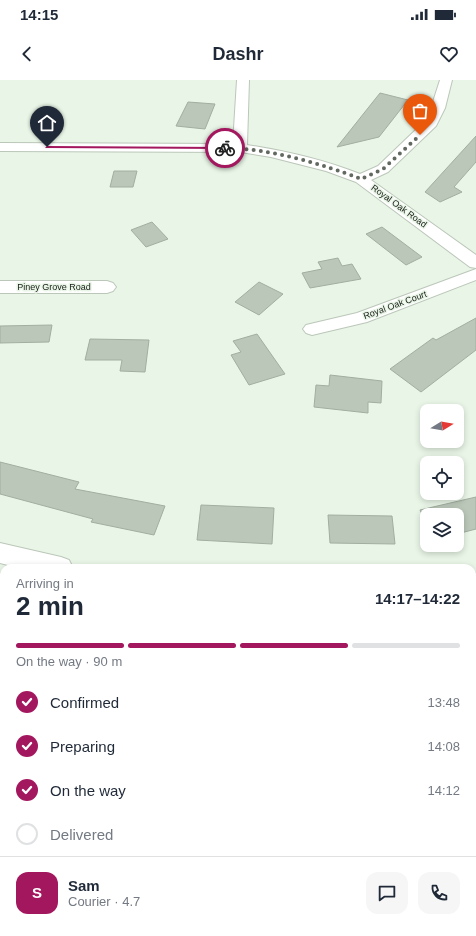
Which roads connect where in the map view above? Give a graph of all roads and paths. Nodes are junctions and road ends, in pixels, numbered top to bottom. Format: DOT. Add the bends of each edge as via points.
graph roads {
  1 [pos="243,80"];
  2 [pos="446,80"];
  3 [pos="0,147"];
  4 [pos="240,148"];
  5 [pos="361,179"];
  6 [pos="476,263"];
  7 [pos="476,274"];
  8 [pos="0,287"];
  9 [pos="107,287"];
  10 [pos="312,329"];
  11 [pos="0,553"];
  12 [pos="44,564"];
  1 -- 4 [label="street"];
  2 -- 5 [label="street" via="431,123 383,169"];
  3 -- 4 [label="street, Royal Oak Road"];
  4 -- 5 [label="street, Royal Oak Road" via="331,168"];
  5 -- 6 [label="street, Royal Oak Road"];
  7 -- 10 [label="street, Royal Oak Court" via="361,318"];
  8 -- 9 [label="street, Piney Grove Road"];
  11 -- 12 [label="street"];
}
